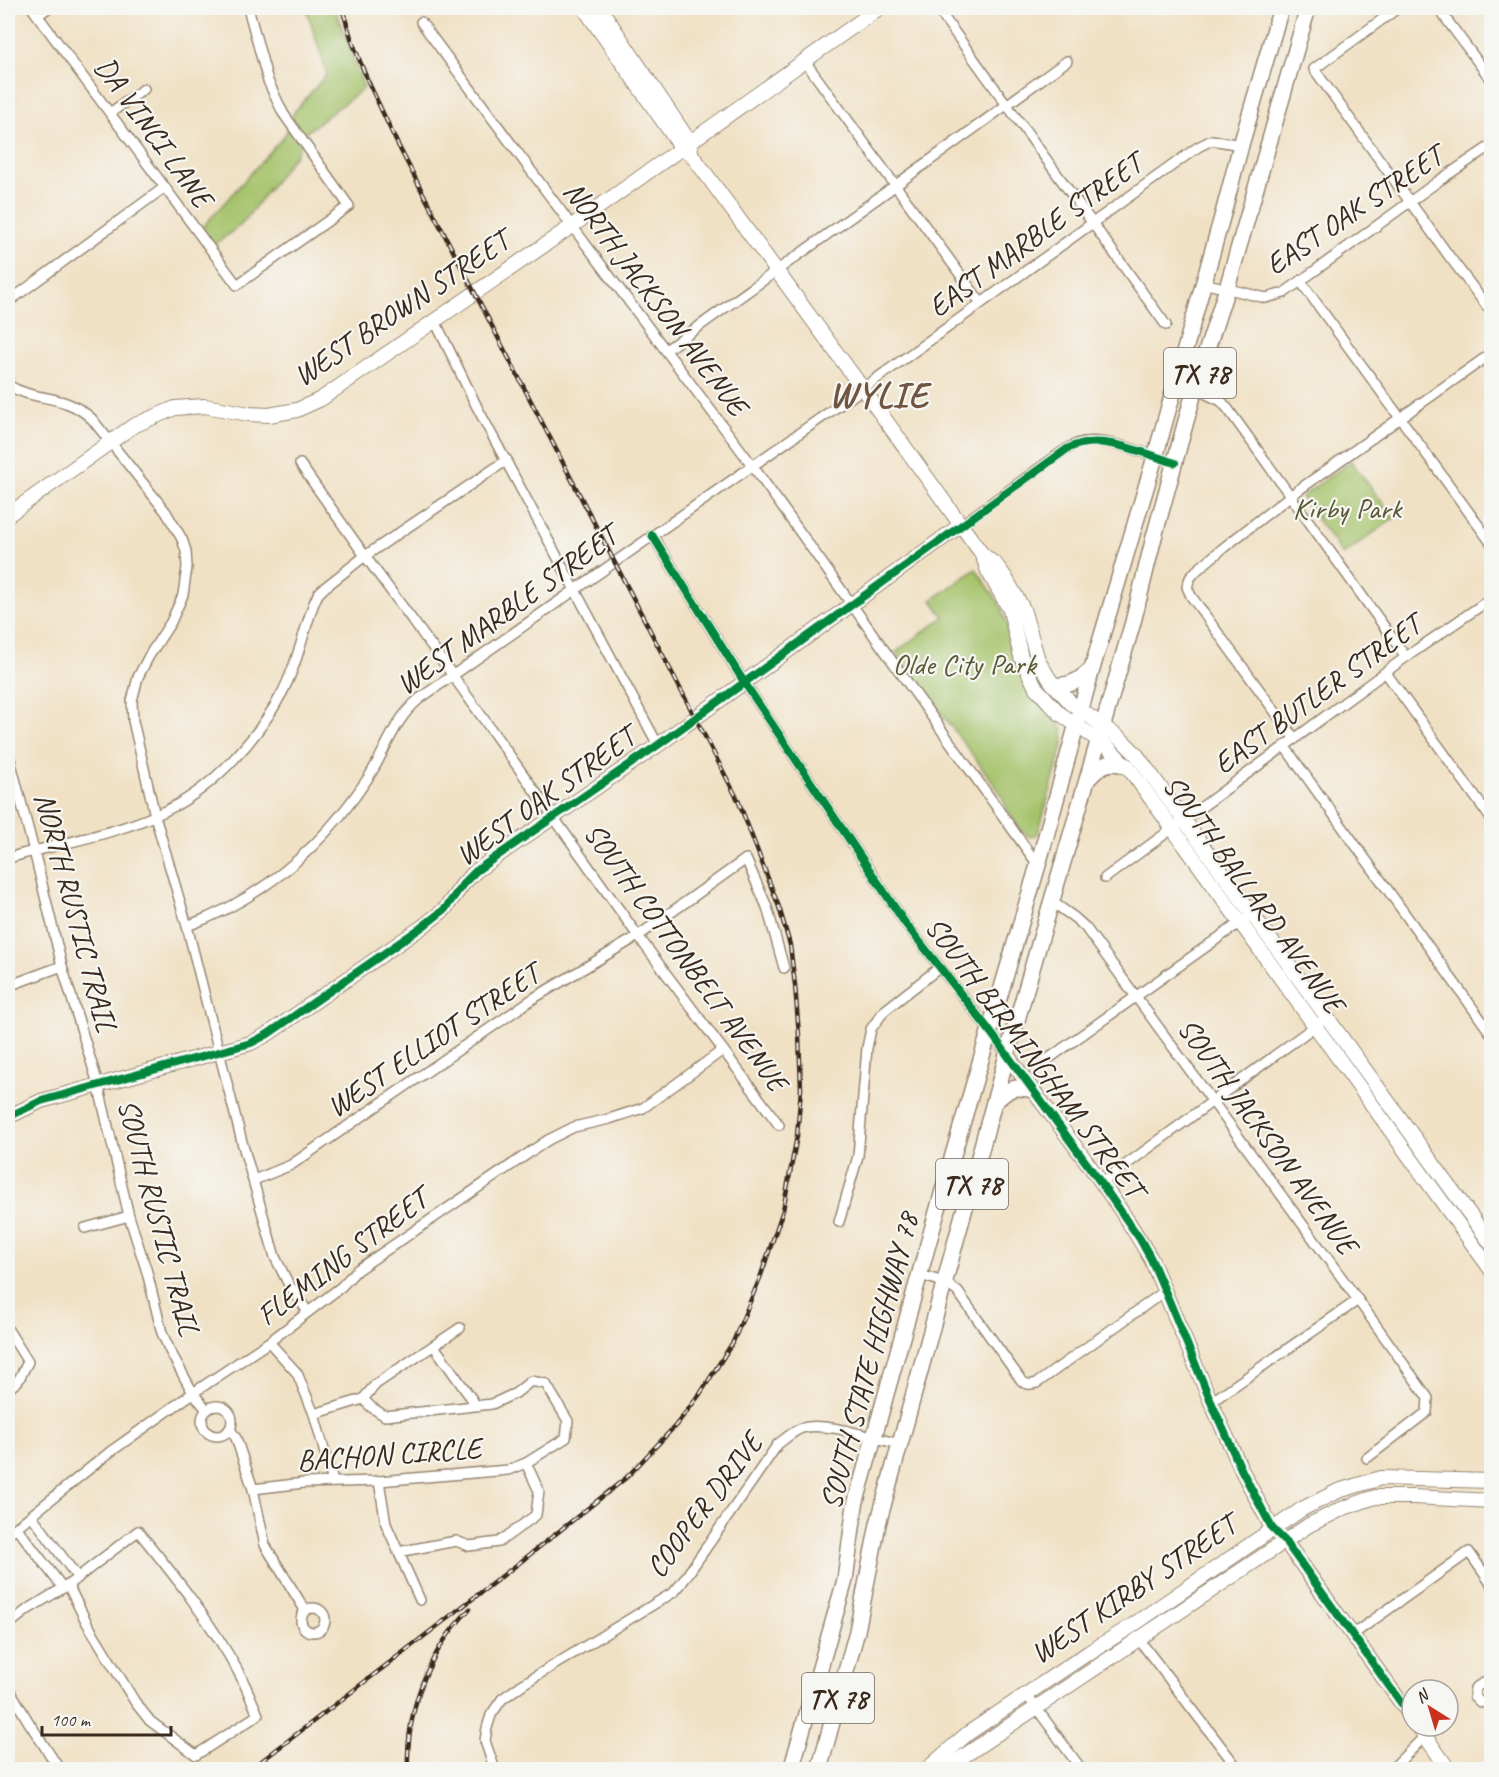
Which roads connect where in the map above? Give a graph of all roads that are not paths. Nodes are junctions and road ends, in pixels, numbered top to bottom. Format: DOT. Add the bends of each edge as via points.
graph roads {
  1 [pos="48,8"];
  2 [pos="248,8"];
  3 [pos="584,8"];
  4 [pos="600,8"];
  5 [pos="879,8"];
  6 [pos="937,8"];
  7 [pos="1281,8"];
  8 [pos="1308,8"];
  9 [pos="1398,8"];
  10 [pos="1438,8"];
  11 [pos="35,11"];
  12 [pos="421,22"];
  13 [pos="804,60"];
  14 [pos="1067,61"];
  15 [pos="1491,81"];
  16 [pos="144,88"];
  17 [pos="1007,104"];
  18 [pos="110,113"];
  19 [pos="1241,145"];
  20 [pos="1491,145"];
  21 [pos="688,148"];
  22 [pos="897,185"];
  23 [pos="165,187"];
  24 [pos="1411,201"];
  25 [pos="1092,223"];
  26 [pos="572,226"];
  27 [pos="776,270"];
  28 [pos="1301,282"];
  29 [pos="1203,283"];
  30 [pos="1227,288"];
  31 [pos="8,302"];
  32 [pos="981,303"];
  33 [pos="1491,313"];
  34 [pos="435,321"];
  35 [pos="1166,325"];
  36 [pos="666,350"];
  37 [pos="1491,353"];
  38 [pos="8,385"];
  39 [pos="863,388"];
  40 [pos="1196,389"];
  41 [pos="1401,419"];
  42 [pos="110,442"];
  43 [pos="1155,457"];
  44 [pos="507,460"];
  45 [pos="1175,463"];
  46 [pos="300,464"];
  47 [pos="752,465"];
  48 [pos="1290,496"];
  49 [pos="8,515"];
  50 [pos="961,525"];
  51 [pos="652,535"];
  52 [pos="1491,544"];
  53 [pos="982,554"];
  54 [pos="365,556"];
  55 [pos="574,589"];
  56 [pos="1491,599"];
  57 [pos="851,604"];
  58 [pos="1406,657"];
  59 [pos="1092,669"];
  60 [pos="1386,673"];
  61 [pos="452,675"];
  62 [pos="744,682"];
  63 [pos="1054,685"];
  64 [pos="1081,711"];
  65 [pos="1077,727"];
  66 [pos="1101,734"];
  67 [pos="1296,739"];
  68 [pos="658,745"];
  69 [pos="1285,747"];
  70 [pos="8,752"];
  71 [pos="1127,766"];
  72 [pos="1088,779"];
  73 [pos="155,816"];
  74 [pos="554,818"];
  75 [pos="1185,820"];
  76 [pos="1491,820"];
  77 [pos="1172,829"];
  78 [pos="34,851"];
  79 [pos="8,858"];
  80 [pos="1038,865"];
  81 [pos="1105,878"];
  82 [pos="1051,901"];
  83 [pos="1251,914"];
  84 [pos="1240,923"];
  85 [pos="187,926"];
  86 [pos="638,936"];
  87 [pos="62,966"];
  88 [pos="784,968"];
  89 [pos="939,968"];
  90 [pos="8,986"];
  91 [pos="1135,997"];
  92 [pos="1321,1022"];
  93 [pos="990,1030"];
  94 [pos="1491,1035"];
  95 [pos="723,1050"];
  96 [pos="220,1051"];
  97 [pos="1007,1055"];
  98 [pos="1041,1064"];
  99 [pos="98,1084"];
  100 [pos="1033,1090"];
  101 [pos="994,1102"];
  102 [pos="1214,1102"];
  103 [pos="8,1117"];
  104 [pos="779,1125"];
  105 [pos="254,1180"];
  106 [pos="1101,1183"];
  107 [pos="1449,1186"];
  108 [pos="1437,1195"];
  109 [pos="129,1215"];
  110 [pos="839,1222"];
  111 [pos="85,1228"];
  112 [pos="1491,1245"];
  113 [pos="1491,1271"];
  114 [pos="920,1275"];
  115 [pos="944,1282"];
  116 [pos="1165,1291"];
  117 [pos="1358,1300"];
  118 [pos="308,1312"];
  119 [pos="460,1328"];
  120 [pos="8,1330"];
  121 [pos="268,1342"];
  122 [pos="434,1346"];
  123 [pos="8,1389"];
  124 [pos="193,1393"];
  125 [pos="363,1399"];
  126 [pos="1211,1402"];
  127 [pos="476,1405"];
  128 [pos="207,1410"];
  129 [pos="314,1414"];
  130 [pos="230,1429"];
  131 [pos="874,1439"];
  132 [pos="900,1444"];
  133 [pos="1367,1458"];
  134 [pos="526,1463"];
  135 [pos="379,1481"];
  136 [pos="1491,1481"];
  137 [pos="333,1482"];
  138 [pos="253,1489"];
  139 [pos="1491,1501"];
  140 [pos="32,1516"];
  141 [pos="17,1528"];
  142 [pos="1272,1528"];
  143 [pos="8,1534"];
  144 [pos="1285,1541"];
  145 [pos="398,1552"];
  146 [pos="78,1578"];
  147 [pos="1491,1585"];
  148 [pos="65,1587"];
  149 [pos="420,1600"];
  150 [pos="305,1610"];
  151 [pos="833,1623"];
  152 [pos="8,1625"];
  153 [pos="857,1631"];
  154 [pos="1134,1633"];
  155 [pos="1352,1635"];
  156 [pos="1491,1683"];
  157 [pos="8,1687"];
  158 [pos="1026,1694"];
  159 [pos="1400,1701"];
  160 [pos="1491,1704"];
  161 [pos="1036,1707"];
  162 [pos="1416,1738"];
  163 [pos="1426,1738"];
  164 [pos="927,1769"];
  165 [pos="60,1770"];
  166 [pos="495,1770"];
  167 [pos="791,1770"];
  168 [pos="819,1770"];
  169 [pos="943,1770"];
  170 [pos="1082,1770"];
  171 [pos="1239,1770"];
  172 [pos="1391,1770"];
  173 [pos="1449,1770"];
  1 -- 11 [label="street"];
  2 -- 23 [label="street, DA VINCI LANE" via="268,81 283,113 349,206 237,285"];
  3 -- 21 [label="main road"];
  4 -- 21 [label="main road"];
  5 -- 13 [label="main road, WEST BROWN STREET"];
  6 -- 17 [label="street"];
  7 -- 19 [label="main road, TX 78"];
  8 -- 30 [label="main road, TX 78"];
  9 -- 24 [label="street" via="1314,69"];
  10 -- 15 [label="street"];
  11 -- 18 [label="street, DA VINCI LANE"];
  12 -- 26 [label="street, NORTH JACKSON AVENUE"];
  13 -- 21 [label="main road, WEST BROWN STREET"];
  13 -- 22 [label="street"];
  14 -- 17 [label="street"];
  16 -- 18 [label="street"];
  17 -- 22 [label="street"];
  17 -- 25 [label="street"];
  18 -- 23 [label="street, DA VINCI LANE"];
  19 -- 25 [label="street, EAST MARBLE STREET" via="1206,142"];
  19 -- 29 [label="main road, TX 78"];
  20 -- 24 [label="street, EAST OAK STREET"];
  21 -- 26 [label="main road, WEST BROWN STREET"];
  21 -- 27 [label="main road, SOUTH BALLARD AVENUE"];
  22 -- 27 [label="street"];
  22 -- 32 [label="street"];
  23 -- 31 [label="street"];
  24 -- 28 [label="street, EAST OAK STREET"];
  24 -- 33 [label="street"];
  25 -- 32 [label="street, EAST MARBLE STREET"];
  25 -- 35 [label="street"];
  26 -- 34 [label="main road, WEST BROWN STREET"];
  26 -- 36 [label="street, NORTH JACKSON AVENUE"];
  27 -- 36 [label="street"];
  27 -- 39 [label="main road, SOUTH BALLARD AVENUE"];
  28 -- 30 [label="street, EAST OAK STREET" via="1284,293 1266,297"];
  28 -- 41 [label="street"];
  29 -- 30 [label="street, EAST OAK STREET"];
  29 -- 43 [label="main road, TX 78"];
  30 -- 40 [label="main road, TX 78"];
  32 -- 39 [label="street, EAST MARBLE STREET"];
  34 -- 42 [label="main road, WEST BROWN STREET" via="321,399 297,410 269,415 205,406 176,408 133,426"];
  34 -- 44 [label="street"];
  36 -- 47 [label="street, NORTH JACKSON AVENUE"];
  37 -- 41 [label="street"];
  38 -- 42 [label="street" via="75,405"];
  39 -- 47 [label="street, WEST MARBLE STREET"];
  39 -- 50 [label="main road, SOUTH BALLARD AVENUE"];
  40 -- 45 [label="main road, TX 78"];
  40 -- 48 [label="street" via="1221,401"];
  41 -- 48 [label="street"];
  41 -- 52 [label="street"];
  42 -- 49 [label="main road, WEST BROWN STREET"];
  42 -- 73 [label="street" via="166,512 186,551 183,595 138,677 132,701"];
  43 -- 45 [label="street"];
  43 -- 50 [label="street" via="1099,442 1075,444"];
  43 -- 59 [label="main road, TX 78"];
  44 -- 54 [label="street"];
  44 -- 55 [label="street"];
  45 -- 66 [label="main road, TX 78"];
  46 -- 54 [label="street, SOUTH COTTONBELT AVENUE"];
  47 -- 51 [label="street, WEST MARBLE STREET"];
  47 -- 57 [label="street, NORTH JACKSON AVENUE"];
  48 -- 58 [label="street"];
  48 -- 67 [label="street" via="1196,571 1187,587"];
  50 -- 53 [label="main road, SOUTH BALLARD AVENUE"];
  50 -- 57 [label="main road, WEST OAK STREET"];
  51 -- 55 [label="street, WEST MARBLE STREET"];
  51 -- 62 [label="street, SOUTH BIRMINGHAM STREET"];
  53 -- 63 [label="main road, SOUTH BALLARD AVENUE" via="996,564 1014,590 1038,660"];
  53 -- 65 [label="main road, SOUTH BALLARD AVENUE" via="1010,610 1031,680 1052,706"];
  54 -- 61 [label="street, SOUTH COTTONBELT AVENUE"];
  54 -- 73 [label="street" via="318,594 282,694 242,750 199,790"];
  55 -- 61 [label="street, WEST MARBLE STREET"];
  55 -- 68 [label="street"];
  56 -- 58 [label="street, EAST BUTLER STREET"];
  57 -- 62 [label="main road, WEST OAK STREET"];
  57 -- 80 [label="street"];
  58 -- 60 [label="street, EAST BUTLER STREET"];
  59 -- 63 [label="main road" via="1076,682"];
  59 -- 64 [label="main road, TX 78"];
  60 -- 67 [label="street, EAST BUTLER STREET"];
  60 -- 76 [label="street"];
  61 -- 74 [label="street, SOUTH COTTONBELT AVENUE"];
  61 -- 85 [label="street, WEST MARBLE STREET" via="398,720 367,780 311,849 263,887 216,915"];
  62 -- 68 [label="main road, WEST OAK STREET"];
  62 -- 89 [label="street, SOUTH BIRMINGHAM STREET"];
  63 -- 64 [label="main road, SOUTH BALLARD AVENUE"];
  64 -- 65 [label="main road, TX 78"];
  64 -- 66 [label="main road, SOUTH BALLARD AVENUE"];
  65 -- 66 [label="main road, SOUTH BALLARD AVENUE"];
  65 -- 80 [label="main road, SOUTH STATE HIGHWAY 78 / TX 78"];
  66 -- 71 [label="main road, SOUTH BALLARD AVENUE"];
  66 -- 72 [label="main road, SOUTH STATE HIGHWAY 78 / TX 78"];
  66 -- 75 [label="main road, SOUTH BALLARD AVENUE" via="1122,740 1136,754"];
  67 -- 69 [label="street, EAST BUTLER STREET"];
  68 -- 74 [label="main road, WEST OAK STREET"];
  69 -- 75 [label="street, EAST BUTLER STREET"];
  69 -- 94 [label="street"];
  70 -- 78 [label="street, NORTH RUSTIC TRAIL"];
  71 -- 72 [label="main road" via="1107,763"];
  71 -- 77 [label="main road, SOUTH BALLARD AVENUE"];
  72 -- 82 [label="main road, SOUTH STATE HIGHWAY 78 / TX 78"];
  73 -- 78 [label="street"];
  73 -- 85 [label="street"];
  74 -- 86 [label="street, SOUTH COTTONBELT AVENUE"];
  74 -- 96 [label="main road, WEST OAK STREET" via="476,871 445,909 422,927 268,1034"];
  75 -- 77 [label="street, EAST BUTLER STREET"];
  75 -- 83 [label="main road, SOUTH BALLARD AVENUE"];
  77 -- 81 [label="street, EAST BUTLER STREET"];
  77 -- 84 [label="main road, SOUTH BALLARD AVENUE"];
  78 -- 79 [label="street"];
  78 -- 87 [label="street, NORTH RUSTIC TRAIL"];
  80 -- 93 [label="main road, SOUTH STATE HIGHWAY 78 / TX 78"];
  82 -- 91 [label="street, SOUTH JACKSON AVENUE" via="1085,927"];
  82 -- 97 [label="main road, SOUTH STATE HIGHWAY 78 / TX 78"];
  83 -- 84 [label="street"];
  83 -- 92 [label="main road, SOUTH BALLARD AVENUE"];
  84 -- 91 [label="street"];
  84 -- 92 [label="main road, SOUTH BALLARD AVENUE"];
  85 -- 96 [label="street"];
  86 -- 88 [label="street, WEST ELLIOT STREET" via="746,859 766,907"];
  86 -- 95 [label="street, SOUTH COTTONBELT AVENUE"];
  86 -- 105 [label="street, WEST ELLIOT STREET" via="534,998 291,1165"];
  87 -- 90 [label="street"];
  87 -- 99 [label="street, NORTH RUSTIC TRAIL"];
  89 -- 93 [label="street, SOUTH BIRMINGHAM STREET"];
  89 -- 110 [label="street" via="885,1011 871,1029 858,1156"];
  91 -- 98 [label="street"];
  91 -- 102 [label="street, SOUTH JACKSON AVENUE"];
  92 -- 102 [label="street"];
  92 -- 107 [label="main road, SOUTH BALLARD AVENUE"];
  92 -- 108 [label="main road, SOUTH BALLARD AVENUE"];
  93 -- 97 [label="street, SOUTH BIRMINGHAM STREET"];
  93 -- 114 [label="main road, SOUTH STATE HIGHWAY 78 / TX 78"];
  95 -- 104 [label="street, SOUTH COTTONBELT AVENUE"];
  95 -- 118 [label="street, FLEMING STREET" via="643,1107 629,1114 574,1126 548,1140 357,1270"];
  96 -- 99 [label="main road, WEST OAK STREET"];
  96 -- 105 [label="street"];
  97 -- 100 [label="main road, SOUTH BIRMINGHAM STREET"];
  97 -- 101 [label="main road, SOUTH STATE HIGHWAY 78 / TX 78"];
  99 -- 103 [label="main road, WEST OAK STREET" via="41,1101"];
  99 -- 109 [label="street, SOUTH RUSTIC TRAIL"];
  100 -- 101 [label="main road" via="1014,1088"];
  100 -- 106 [label="main road, SOUTH BIRMINGHAM STREET"];
  101 -- 115 [label="main road, SOUTH STATE HIGHWAY 78 / TX 78"];
  102 -- 106 [label="street"];
  102 -- 117 [label="street, SOUTH JACKSON AVENUE"];
  105 -- 118 [label="street" via="275,1257"];
  106 -- 116 [label="main road, SOUTH BIRMINGHAM STREET" via="1140,1239"];
  107 -- 108 [label="main road"];
  107 -- 112 [label="main road, SOUTH BALLARD AVENUE"];
  108 -- 113 [label="main road, SOUTH BALLARD AVENUE"];
  109 -- 111 [label="street"];
  109 -- 124 [label="street, SOUTH RUSTIC TRAIL" via="162,1333"];
  114 -- 115 [label="street"];
  114 -- 131 [label="main road, SOUTH STATE HIGHWAY 78 / TX 78"];
  115 -- 116 [label="street" via="958,1292 1021,1380 1031,1385"];
  115 -- 132 [label="main road, SOUTH STATE HIGHWAY 78 / TX 78"];
  116 -- 126 [label="main road, SOUTH BIRMINGHAM STREET"];
  117 -- 126 [label="street"];
  117 -- 133 [label="street, SOUTH JACKSON AVENUE" via="1428,1398 1427,1412"];
  118 -- 121 [label="street, FLEMING STREET"];
  119 -- 122 [label="street"];
  120 -- 123 [label="street" via="28,1362 18,1381"];
  121 -- 124 [label="street, FLEMING STREET"];
  121 -- 129 [label="street" via="297,1373"];
  122 -- 125 [label="street" via="376,1384"];
  122 -- 127 [label="street"];
  124 -- 128 [label="street, SOUTH RUSTIC TRAIL"];
  124 -- 140 [label="street, FLEMING STREET" via="110,1452"];
  125 -- 127 [label="street, BACHON CIRCLE" via="385,1416"];
  125 -- 129 [label="street, BACHON CIRCLE"];
  126 -- 142 [label="main road, SOUTH BIRMINGHAM STREET"];
  127 -- 134 [label="street, BACHON CIRCLE" via="492,1404 531,1381 546,1384 568,1421 566,1438"];
  128 -- 130 [label="street" via="226,1408 232,1417"];
  128 -- 130 [label="street" via="202,1419 206,1431 214,1436"];
  129 -- 137 [label="street"];
  130 -- 138 [label="street"];
  131 -- 132 [label="street, COOPER DRIVE"];
  131 -- 151 [label="main road, SOUTH STATE HIGHWAY 78 / TX 78" via="855,1505 845,1580"];
  131 -- 166 [label="street, COOPER DRIVE" via="815,1426 800,1428 778,1444 674,1592 502,1699 491,1715 485,1741"];
  132 -- 153 [label="main road, SOUTH STATE HIGHWAY 78 / TX 78" via="878,1524"];
  134 -- 135 [label="street, BACHON CIRCLE" via="508,1470"];
  134 -- 145 [label="street, BACHON CIRCLE" via="539,1491 536,1515 500,1542 469,1546 456,1541"];
  135 -- 137 [label="street, BACHON CIRCLE"];
  135 -- 145 [label="street" via="386,1524"];
  136 -- 142 [label="main road, WEST KIRBY STREET" via="1381,1478 1338,1491"];
  137 -- 138 [label="street, BACHON CIRCLE"];
  138 -- 150 [label="street" via="265,1545"];
  139 -- 144 [label="main road, WEST KIRBY STREET" via="1376,1497 1308,1525"];
  140 -- 141 [label="street, FLEMING STREET"];
  140 -- 146 [label="street"];
  141 -- 143 [label="street, FLEMING STREET"];
  141 -- 148 [label="street"];
  142 -- 144 [label="main road, SOUTH BIRMINGHAM STREET"];
  142 -- 154 [label="main road, WEST KIRBY STREET"];
  144 -- 154 [label="main road, WEST KIRBY STREET"];
  144 -- 155 [label="main road, SOUTH BIRMINGHAM STREET"];
  145 -- 149 [label="street"];
  146 -- 148 [label="street"];
  146 -- 148 [label="street" via="138,1531 207,1621 240,1674 258,1715 196,1755 150,1721 135,1702"];
  147 -- 155 [label="street" via="1469,1552"];
  148 -- 152 [label="street"];
  151 -- 153 [label="main road"];
  151 -- 167 [label="main road, SOUTH STATE HIGHWAY 78 / TX 78"];
  153 -- 168 [label="main road, SOUTH STATE HIGHWAY 78 / TX 78"];
  154 -- 158 [label="main road, WEST KIRBY STREET"];
  154 -- 161 [label="main road, WEST KIRBY STREET"];
  154 -- 171 [label="street"];
  155 -- 159 [label="main road, SOUTH BIRMINGHAM STREET"];
  156 -- 160 [label="street" via="1475,1688 1474,1696"];
  157 -- 165 [label="street"];
  158 -- 161 [label="street"];
  158 -- 164 [label="main road, WEST KIRBY STREET" via="967,1734"];
  161 -- 169 [label="main road, WEST KIRBY STREET"];
  161 -- 170 [label="street"];
  162 -- 172 [label="street"];
  163 -- 173 [label="main road"];
}
